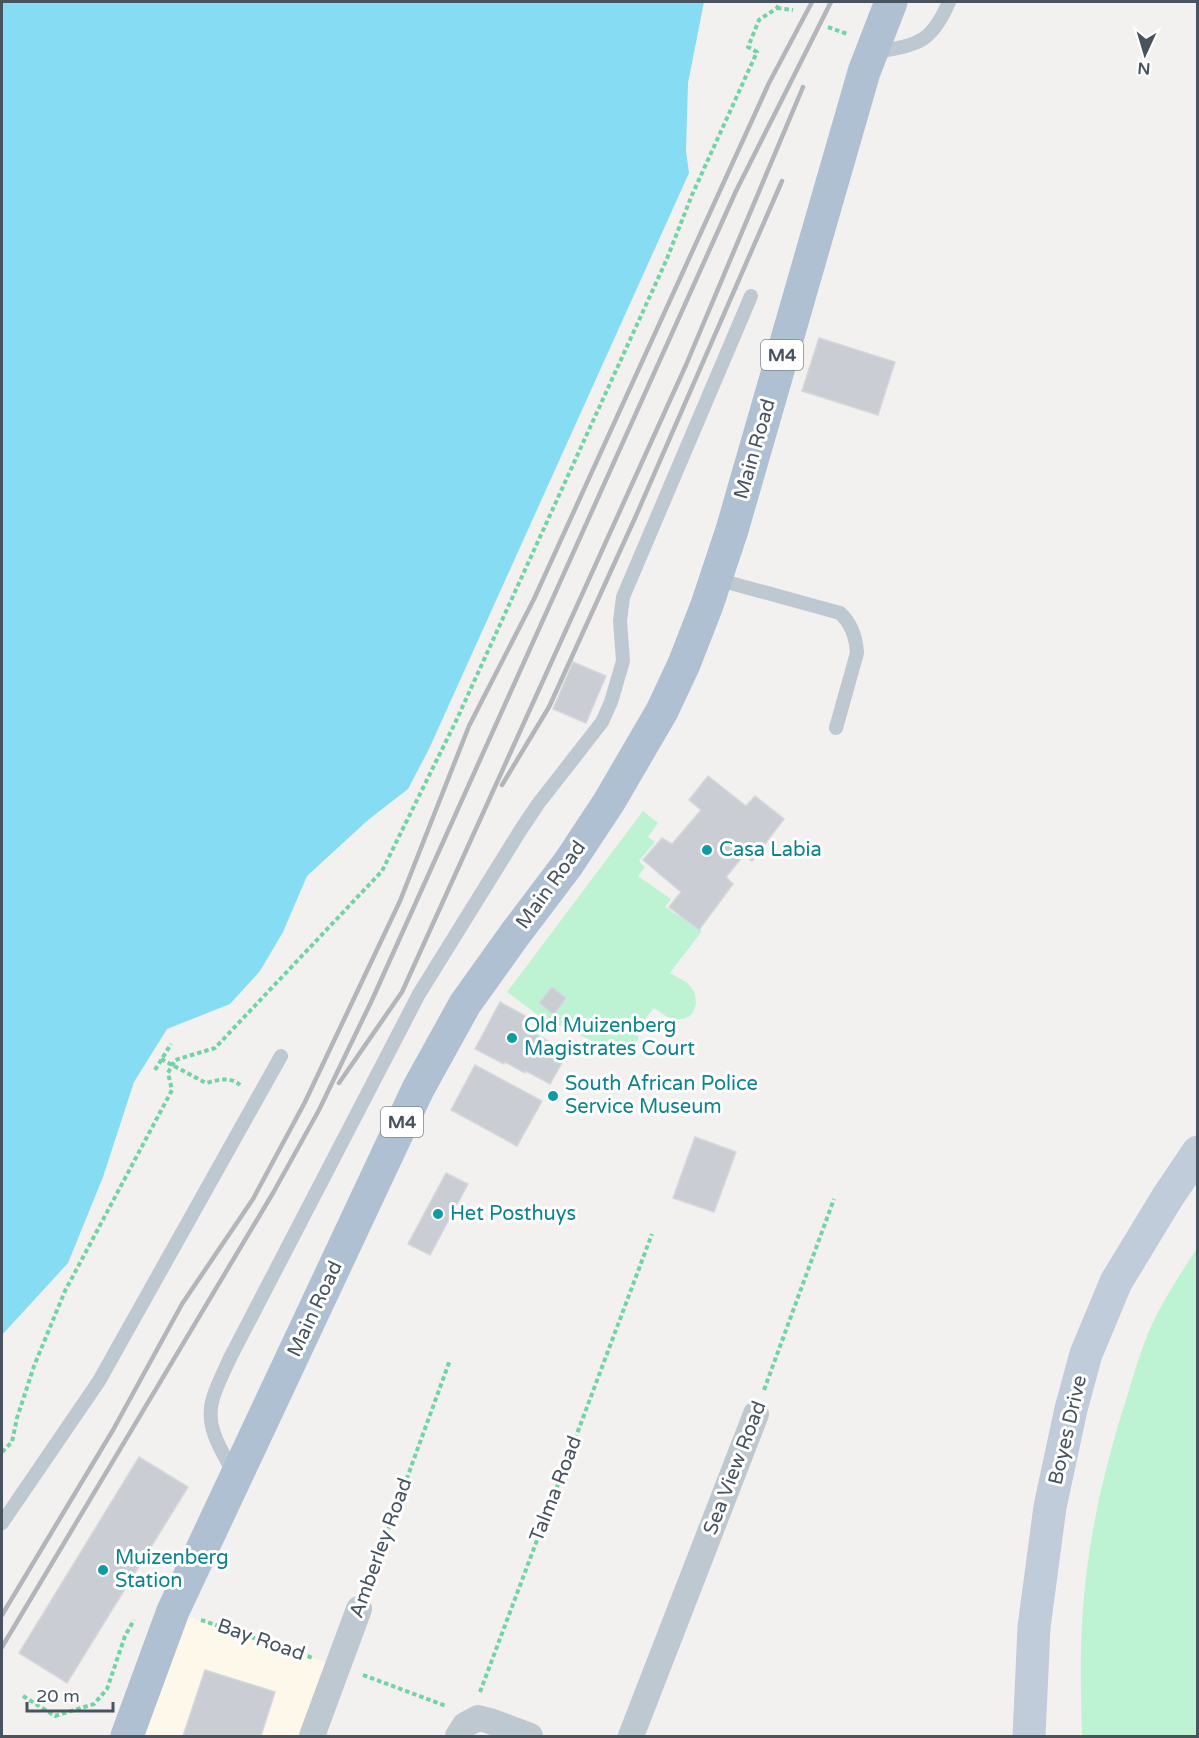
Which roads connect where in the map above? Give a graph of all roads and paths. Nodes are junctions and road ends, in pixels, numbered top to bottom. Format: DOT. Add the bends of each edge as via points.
graph roads {
  1 [pos="780,2"];
  2 [pos="891,2"];
  3 [pos="949,2"];
  4 [pos="777,8"];
  5 [pos="793,10"];
  6 [pos="828,27"];
  7 [pos="862,45"];
  8 [pos="751,296"];
  9 [pos="716,579"];
  10 [pos="836,728"];
  11 [pos="171,1044"];
  12 [pos="281,1056"];
  13 [pos="161,1059"];
  14 [pos="173,1065"];
  15 [pos="155,1070"];
  16 [pos="256,1100"];
  17 [pos="1197,1152"];
  18 [pos="834,1199"];
  19 [pos="652,1234"];
  20 [pos="450,1360"];
  21 [pos="756,1414"];
  22 [pos="2,1452"];
  23 [pos="236,1477"];
  24 [pos="2,1523"];
  25 [pos="359,1609"];
  26 [pos="137,1615"];
  27 [pos="197,1619"];
  28 [pos="314,1658"];
  29 [pos="353,1672"];
  30 [pos="23,1696"];
  31 [pos="448,1707"];
  32 [pos="478,1718"];
  33 [pos="128,1737"];
  34 [pos="312,1737"];
  35 [pos="458,1737"];
  36 [pos="530,1737"];
  37 [pos="631,1737"];
  38 [pos="1029,1737"];
  1 -- 4 [label="path"];
  2 -- 7 [label="main road, Main Road / M4"];
  3 -- 7 [label="lane" via="933,32 921,40 908,45"];
  4 -- 5 [label="path"];
  4 -- 14 [label="path" via="759,20 748,47 757,52 666,261 456,721 382,871 215,1048 175,1060"];
  6 -- 7 [label="path"];
  7 -- 9 [label="main road, Main Road / M4"];
  8 -- 23 [label="lane" via="623,597 623,661 602,722 538,804 419,994 230,1358 212,1400 211,1415 218,1444"];
  9 -- 10 [label="lane" via="840,613 848,621 857,653"];
  9 -- 23 [label="main road, Main Road / M4" via="684,664 630,768 568,864 465,1004 418,1089"];
  11 -- 13 [label="path"];
  12 -- 16 [label="lane"];
  13 -- 14 [label="path"];
  13 -- 15 [label="path"];
  14 -- 16 [label="path" via="206,1083 234,1080"];
  14 -- 22 [label="path" via="168,1073 172,1090 65,1291 34,1366 12,1442"];
  16 -- 24 [label="lane" via="99,1381"];
  17 -- 38 [label="main road, Boyes Drive" via="1116,1282 1086,1354 1050,1507 1034,1627"];
  18 -- 21 [label="path, Sea View Road"];
  19 -- 32 [label="path, Talma Road" via="477,1700"];
  20 -- 25 [label="path, Amberley Road"];
  21 -- 37 [label="street, Sea View Road"];
  23 -- 33 [label="main road, Main Road / M4" via="173,1611"];
  25 -- 34 [label="street, Amberley Road"];
  26 -- 30 [label="path" via="125,1636 107,1689 94,1704 55,1716"];
  27 -- 28 [label="path, Bay Road"];
  29 -- 31 [label="path"];
  32 -- 35 [label="street" via="465,1725"];
  32 -- 36 [label="street"];
}
